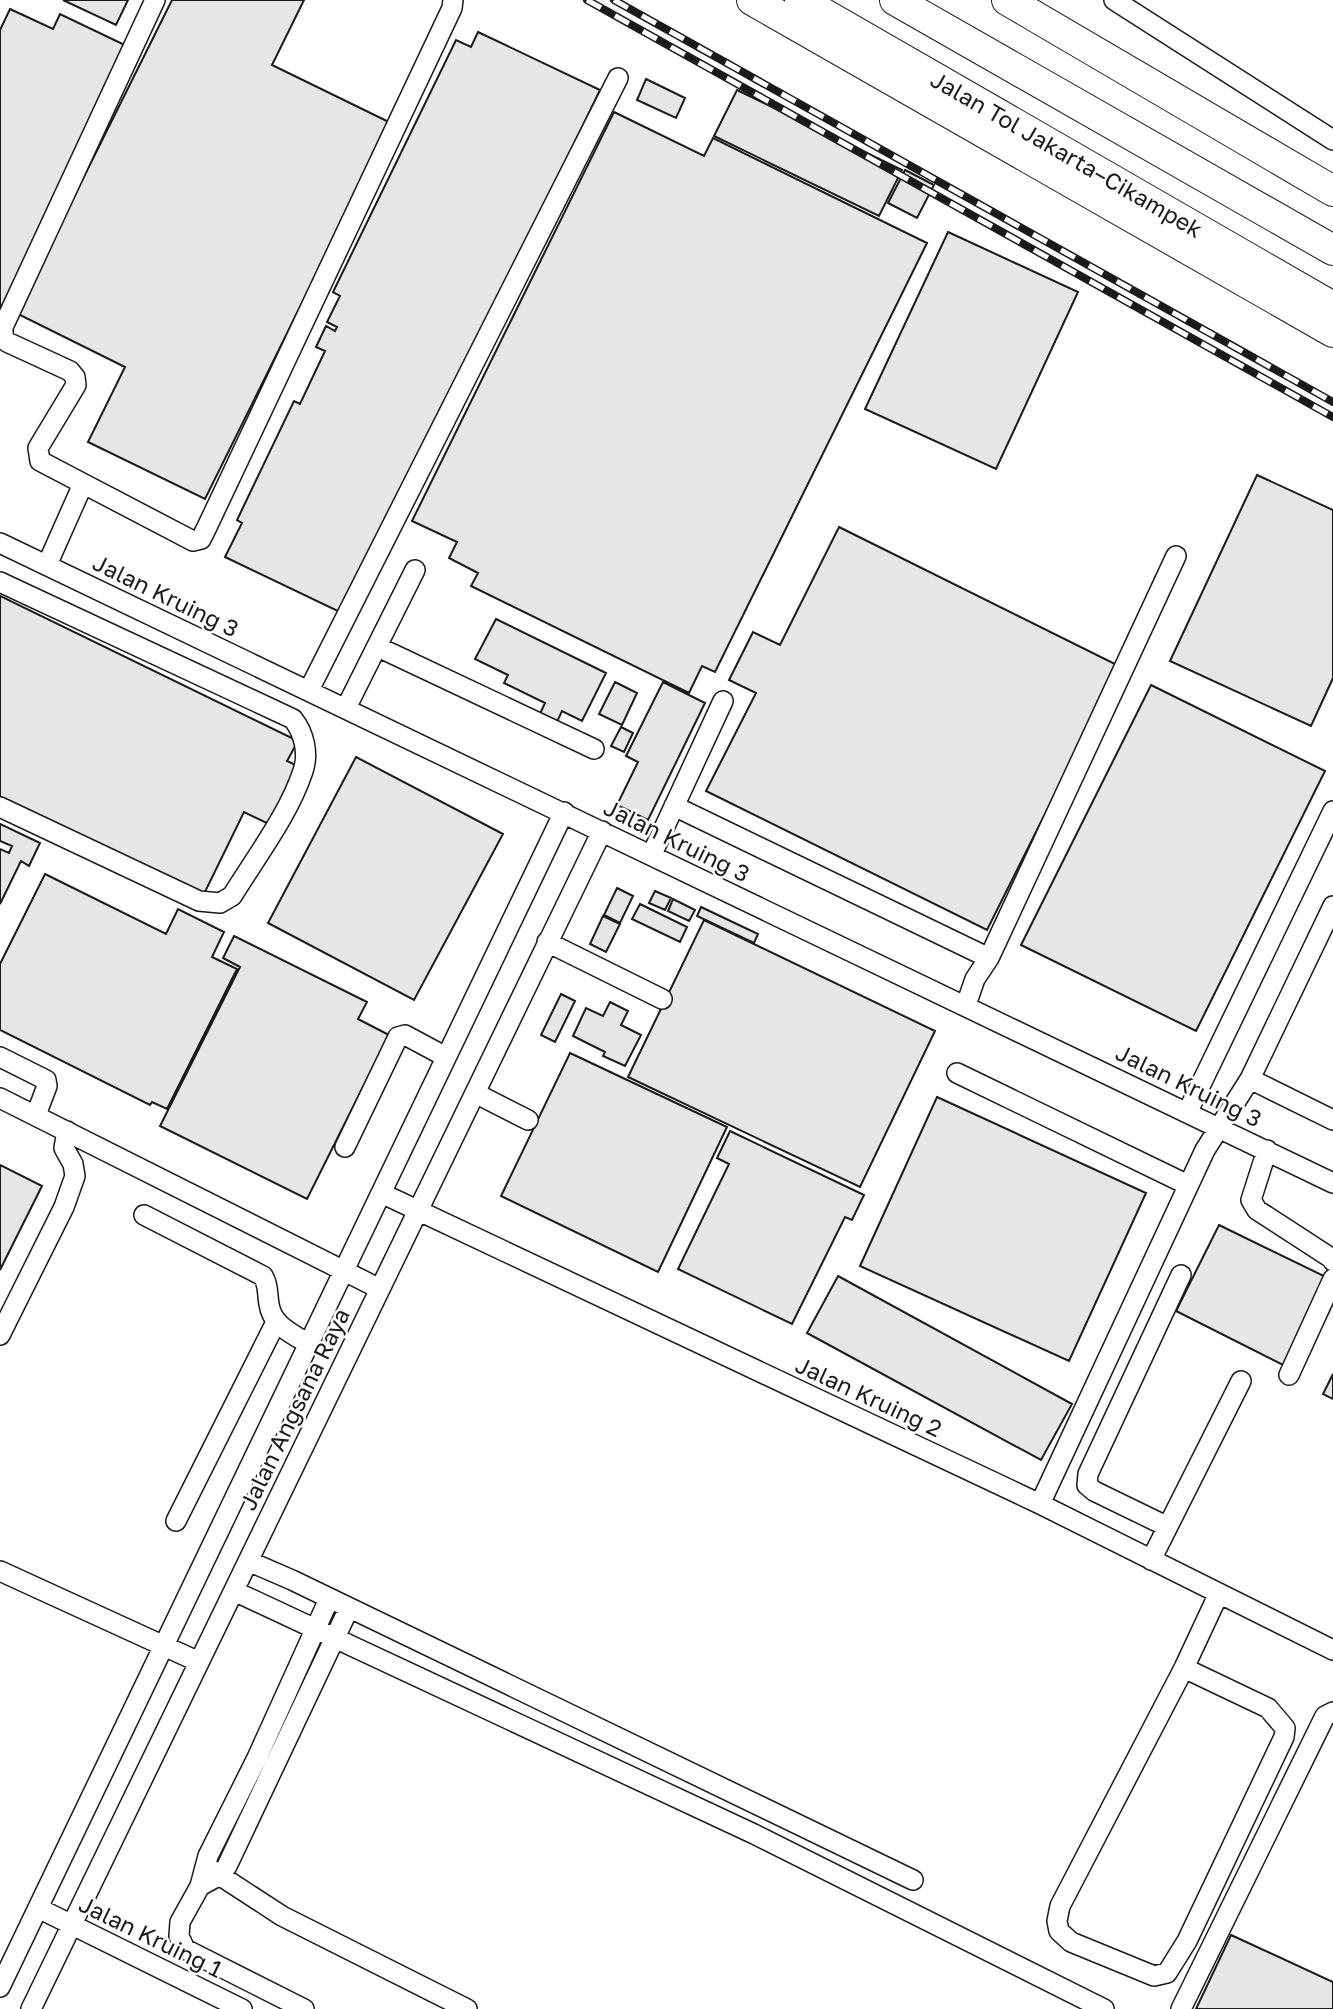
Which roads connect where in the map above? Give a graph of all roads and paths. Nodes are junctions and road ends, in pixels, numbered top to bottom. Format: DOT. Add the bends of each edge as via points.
graph roads {
  1 [pos="155,0"];
  2 [pos="453,0"];
  3 [pos="752,0"];
  4 [pos="800,0"];
  5 [pos="841,0"];
  6 [pos="895,0"];
  7 [pos="926,0"];
  8 [pos="1007,0"];
  9 [pos="1114,0"];
  10 [pos="618,78"];
  11 [pos="1333,139"];
  12 [pos="1333,191"];
  13 [pos="1333,236"];
  14 [pos="1333,250"];
  15 [pos="1333,284"];
  16 [pos="1333,307"];
  17 [pos="1333,332"];
  18 [pos="83,484"];
  19 [pos="0,543"];
  20 [pos="1176,556"];
  21 [pos="47,565"];
  22 [pos="415,570"];
  23 [pos="0,582"];
  24 [pos="378,647"];
  25 [pos="309,691"];
  26 [pos="723,701"];
  27 [pos="346,708"];
  28 [pos="594,749"];
  29 [pos="674,806"];
  30 [pos="0,807"];
  31 [pos="1333,811"];
  32 [pos="564,812"];
  33 [pos="602,831"];
  34 [pos="652,854"];
  35 [pos="1333,906"];
  36 [pos="547,942"];
  37 [pos="989,958"];
  38 [pos="662,999"];
  39 [pos="966,1005"];
  40 [pos="0,1057"];
  41 [pos="446,1057"];
  42 [pos="957,1073"];
  43 [pos="1250,1079"];
  44 [pos="475,1093"];
  45 [pos="0,1098"];
  46 [pos="1188,1111"];
  47 [pos="36,1115"];
  48 [pos="528,1120"];
  49 [pos="1333,1120"];
  50 [pos="1219,1126"];
  51 [pos="67,1131"];
  52 [pos="345,1147"];
  53 [pos="1267,1150"];
  54 [pos="1333,1183"];
  55 [pos="1188,1185"];
  56 [pos="381,1193"];
  57 [pos="418,1210"];
  58 [pos="144,1215"];
  59 [pos="1333,1261"];
  60 [pos="342,1272"];
  61 [pos="1181,1275"];
  62 [pos="1333,1279"];
  63 [pos="380,1289"];
  64 [pos="276,1322"];
  65 [pos="0,1335"];
  66 [pos="308,1344"];
  67 [pos="1289,1375"];
  68 [pos="1241,1381"];
  69 [pos="1040,1504"];
  70 [pos="176,1521"];
  71 [pos="1166,1526"];
  72 [pos="1151,1560"];
  73 [pos="248,1561"];
  74 [pos="0,1571"];
  75 [pos="234,1591"];
  76 [pos="1219,1593"];
  77 [pos="329,1599"];
  78 [pos="349,1608"];
  79 [pos="314,1629"];
  80 [pos="334,1638"];
  81 [pos="164,1645"];
  82 [pos="1333,1650"];
  83 [pos="200,1662"];
  84 [pos="1184,1668"];
  85 [pos="1333,1712"];
  86 [pos="266,1762"];
  87 [pos="679,1766"];
  88 [pos="666,1793"];
  89 [pos="765,1809"];
  90 [pos="754,1834"];
  91 [pos="212,1870"];
  92 [pos="913,1880"];
  93 [pos="38,1908"];
  94 [pos="72,1925"];
  95 [pos="0,1987"];
  96 [pos="32,2009"];
  97 [pos="242,2009"];
  98 [pos="304,2009"];
  99 [pos="467,2009"];
  100 [pos="1104,2009"];
  101 [pos="1181,2009"];
  1 -- 18 [label="street" via="3,327 8,342 75,377 76,385 37,454 40,461"];
  2 -- 18 [label="street" via="201,539 189,541"];
  3 -- 17 [label="highway"];
  4 -- 16 [label="highway, Jalan Tol Jakarta–Cikampek"];
  5 -- 15 [label="highway"];
  6 -- 14 [label="highway"];
  7 -- 13 [label="highway"];
  8 -- 12 [label="highway"];
  9 -- 11 [label="street"];
  10 -- 25 [label="street"];
  18 -- 21 [label="street"];
  19 -- 21 [label="street, Jalan Kruing 3"];
  20 -- 37 [label="street"];
  21 -- 25 [label="street, Jalan Kruing 3"];
  22 -- 24 [label="street"];
  23 -- 30 [label="street" via="293,719 304,737 305,751 304,769 285,808 232,896 220,903 199,901"];
  24 -- 27 [label="street"];
  24 -- 28 [label="street"];
  25 -- 27 [label="street, Jalan Kruing 3"];
  26 -- 29 [label="street"];
  27 -- 32 [label="street, Jalan Kruing 3"];
  29 -- 34 [label="street"];
  29 -- 37 [label="street"];
  31 -- 46 [label="street"];
  32 -- 33 [label="street, Jalan Kruing 3"];
  32 -- 41 [label="street, Jalan Angsana Raya"];
  33 -- 34 [label="street, Jalan Kruing 3"];
  33 -- 36 [label="street, Jalan Angsana Raya"];
  34 -- 39 [label="street, Jalan Kruing 3"];
  35 -- 43 [label="street"];
  36 -- 38 [label="street"];
  36 -- 44 [label="street, Jalan Angsana Raya"];
  37 -- 39 [label="street"];
  39 -- 46 [label="street, Jalan Kruing 3"];
  40 -- 47 [label="street" via="46,1080"];
  41 -- 52 [label="street" via="405,1035 398,1037"];
  41 -- 56 [label="street, Jalan Angsana Raya"];
  42 -- 55 [label="street"];
  43 -- 49 [label="street"];
  43 -- 50 [label="street"];
  44 -- 48 [label="street"];
  44 -- 57 [label="street, Jalan Angsana Raya"];
  45 -- 47 [label="street"];
  46 -- 50 [label="street, Jalan Kruing 3"];
  47 -- 51 [label="street"];
  50 -- 53 [label="street, Jalan Kruing 3"];
  50 -- 55 [label="street"];
  51 -- 60 [label="street"];
  51 -- 65 [label="street" via="64,1147 75,1176"];
  53 -- 54 [label="street, Jalan Kruing 3"];
  53 -- 59 [label="street" via="1251,1200 1256,1210"];
  55 -- 69 [label="street"];
  56 -- 57 [label="street, Jalan Kruing 2"];
  56 -- 60 [label="street, Jalan Angsana Raya"];
  57 -- 63 [label="street, Jalan Angsana Raya"];
  57 -- 69 [label="street, Jalan Kruing 2"];
  58 -- 64 [label="street" via="263,1276"];
  60 -- 63 [label="street"];
  60 -- 66 [label="street, Jalan Angsana Raya"];
  61 -- 71 [label="street" via="1087,1485"];
  62 -- 67 [label="street"];
  63 -- 73 [label="street, Jalan Angsana Raya"];
  64 -- 66 [label="street"];
  64 -- 70 [label="street"];
  66 -- 81 [label="street, Jalan Angsana Raya"];
  68 -- 71 [label="street"];
  69 -- 72 [label="street, Jalan Kruing 2"];
  71 -- 72 [label="street"];
  72 -- 76 [label="street, Jalan Kruing 2"];
  73 -- 75 [label="street, Jalan Angsana Raya"];
  73 -- 77 [label="street"];
  74 -- 81 [label="street"];
  75 -- 79 [label="street"];
  75 -- 83 [label="street, Jalan Angsana Raya"];
  76 -- 82 [label="street, Jalan Kruing 2"];
  76 -- 84 [label="street"];
  77 -- 78 [label="street"];
  77 -- 79 [label="street"];
  78 -- 80 [label="street"];
  78 -- 87 [label="street"];
  79 -- 80 [label="street"];
  79 -- 86 [label="street"];
  80 -- 86 [label="street"];
  80 -- 88 [label="street"];
  81 -- 83 [label="street"];
  81 -- 93 [label="street, Jalan Angsana Raya"];
  83 -- 94 [label="street, Jalan Angsana Raya"];
  84 -- 84 [label="street" via="1060,1906 1057,1921 1059,1931 1071,1941 1154,1976 1167,1973 1187,1941 1285,1728 1268,1708"];
  85 -- 101 [label="street" via="1325,1716"];
  86 -- 91 [label="street" via="227,1866"];
  87 -- 88 [label="street"];
  87 -- 89 [label="street"];
  88 -- 90 [label="street"];
  89 -- 90 [label="street"];
  89 -- 92 [label="street"];
  90 -- 100 [label="street"];
  91 -- 98 [label="street" via="180,1922 179,1936 185,1949"];
  91 -- 99 [label="street" via="282,1916"];
  93 -- 94 [label="street, Jalan Kruing 1"];
  93 -- 95 [label="street, Jalan Angsana Raya"];
  94 -- 96 [label="street, Jalan Angsana Raya"];
  94 -- 97 [label="street, Jalan Kruing 1"];
}
